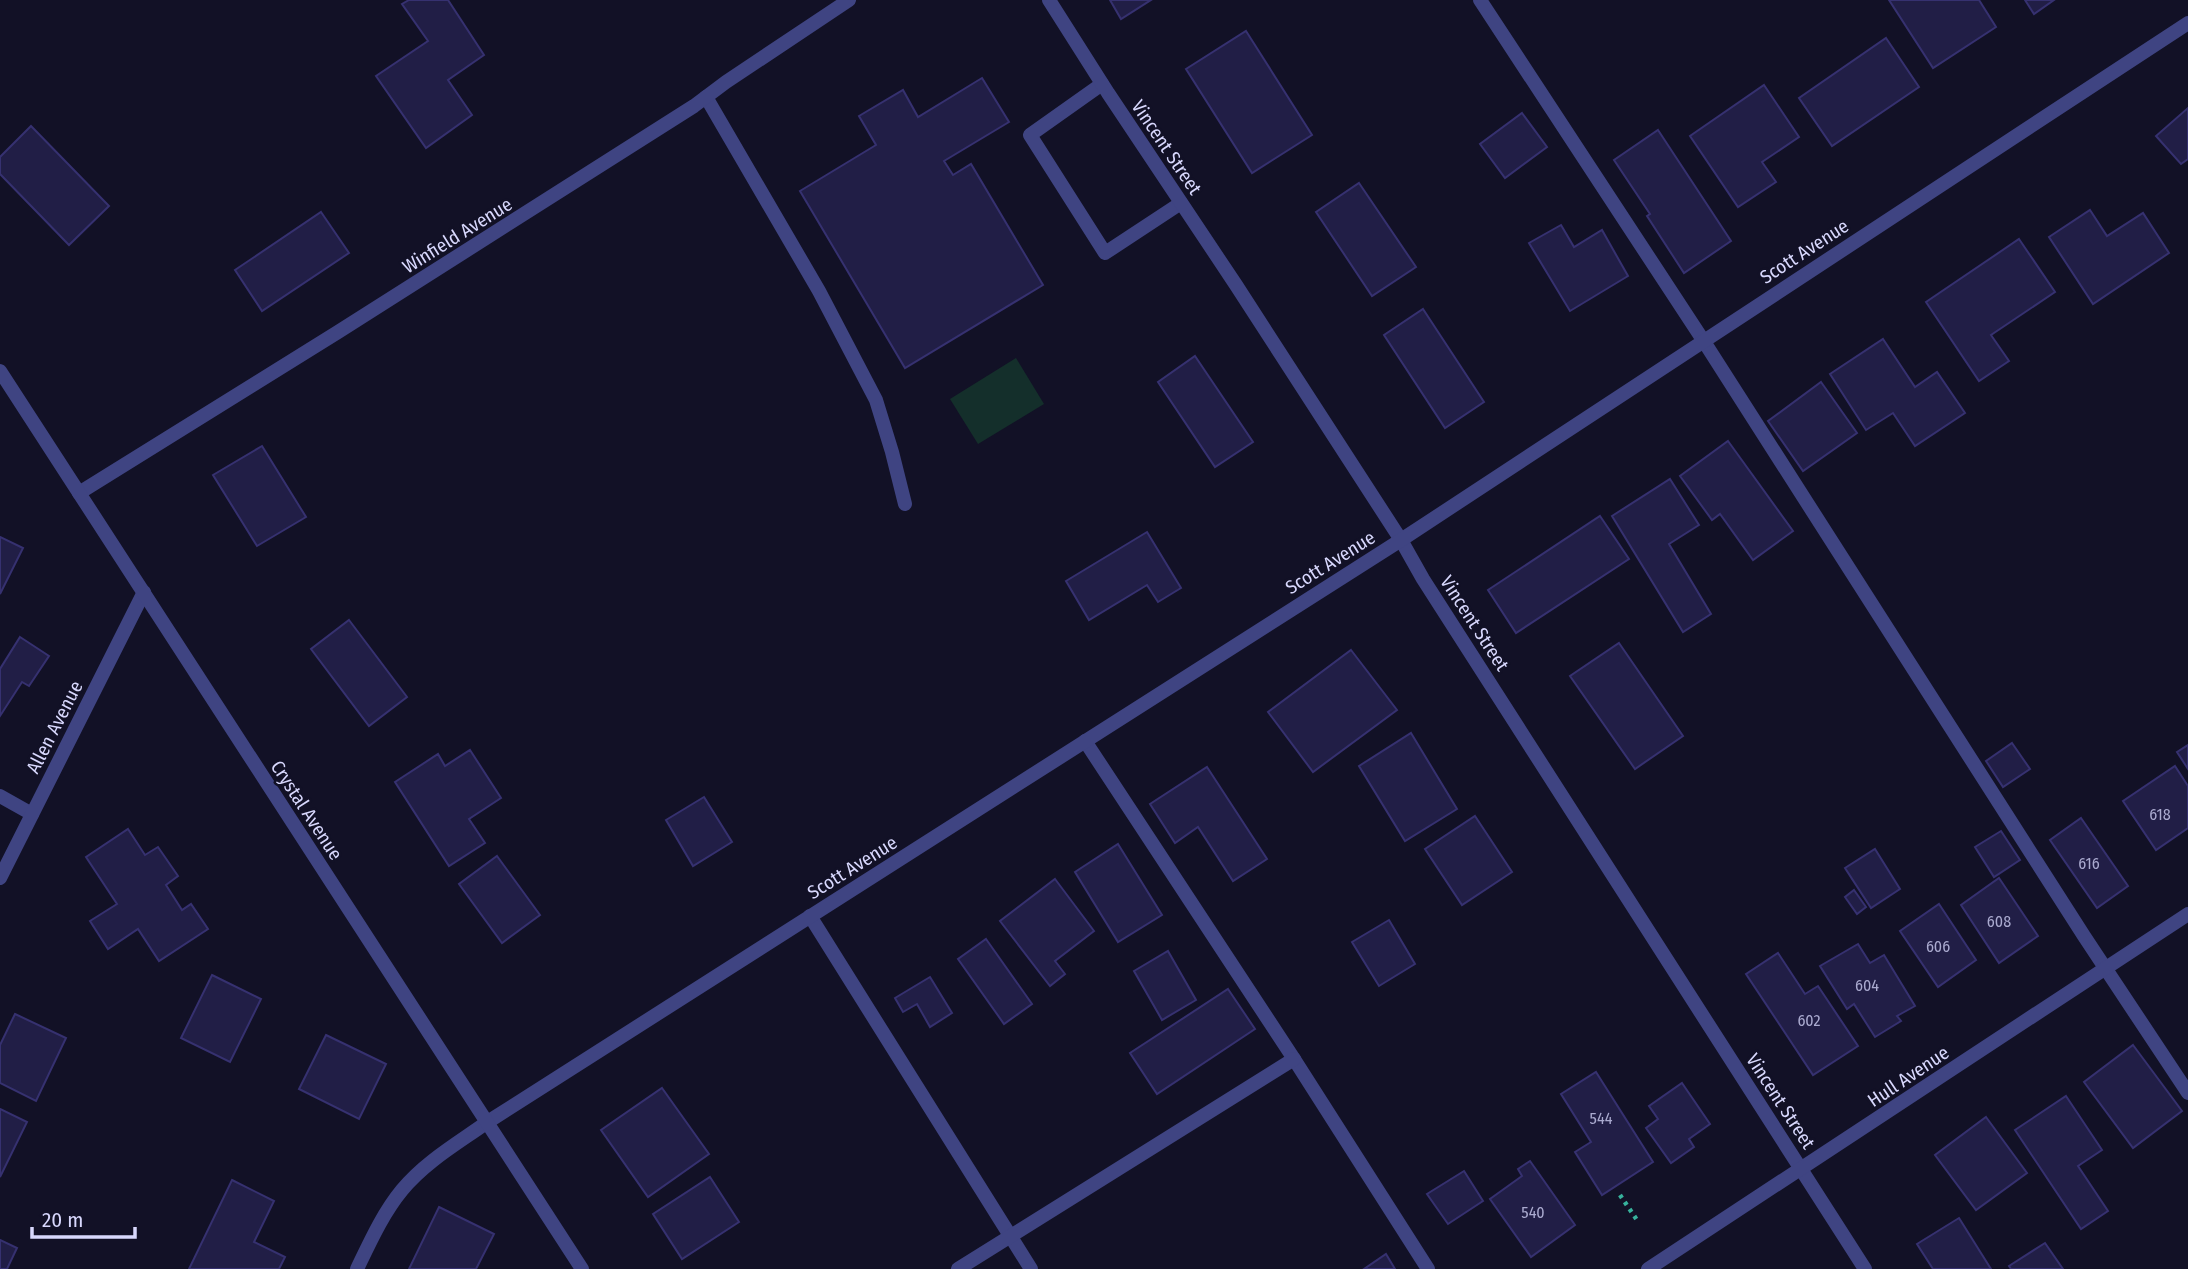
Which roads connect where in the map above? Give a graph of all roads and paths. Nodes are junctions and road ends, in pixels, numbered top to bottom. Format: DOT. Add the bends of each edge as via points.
graph roads {
  1 [pos="849,0"];
  2 [pos="1049,0"];
  3 [pos="1480,0"];
  4 [pos="2188,23"];
  5 [pos="1102,84"];
  6 [pos="706,97"];
  7 [pos="1181,203"];
  8 [pos="1703,340"];
  9 [pos="0,371"];
  10 [pos="79,493"];
  11 [pos="905,503"];
  12 [pos="1401,540"];
  13 [pos="144,592"];
  14 [pos="1085,741"];
  15 [pos="0,796"];
  16 [pos="32,814"];
  17 [pos="0,878"];
  18 [pos="2188,914"];
  19 [pos="810,916"];
  20 [pos="2106,967"];
  21 [pos="1294,1059"];
  22 [pos="2188,1093"];
  23 [pos="486,1123"];
  24 [pos="1802,1169"];
  25 [pos="1620,1195"];
  26 [pos="1639,1223"];
  27 [pos="1011,1236"];
  28 [pos="357,1269"];
  29 [pos="582,1269"];
  30 [pos="958,1269"];
  31 [pos="1031,1269"];
  32 [pos="1429,1269"];
  33 [pos="1648,1269"];
  34 [pos="1866,1269"];
  1 -- 6 [label="street, Winfield Avenue"];
  2 -- 5 [label="street, Vincent Street"];
  3 -- 8 [label="street"];
  4 -- 8 [label="street, Scott Avenue"];
  5 -- 7 [label="street, Vincent Street"];
  5 -- 7 [label="street" via="1030,135 1105,253"];
  6 -- 10 [label="street, Winfield Avenue"];
  6 -- 11 [label="street" via="819,291 876,400"];
  7 -- 12 [label="street, Vincent Street"];
  8 -- 12 [label="street, Scott Avenue"];
  8 -- 20 [label="street"];
  9 -- 10 [label="street, Crystal Avenue"];
  10 -- 13 [label="street, Crystal Avenue"];
  12 -- 14 [label="street, Scott Avenue"];
  12 -- 24 [label="street, Vincent Street"];
  13 -- 16 [label="street, Allen Avenue"];
  13 -- 23 [label="street, Crystal Avenue"];
  14 -- 19 [label="street, Scott Avenue"];
  14 -- 21 [label="street"];
  15 -- 16 [label="street"];
  16 -- 17 [label="street, Allen Avenue"];
  18 -- 20 [label="street, Hull Avenue"];
  19 -- 23 [label="street, Scott Avenue"];
  19 -- 27 [label="street"];
  20 -- 22 [label="street"];
  20 -- 24 [label="street, Hull Avenue"];
  21 -- 27 [label="street"];
  21 -- 32 [label="street"];
  23 -- 28 [label="street, Scott Avenue" via="402,1190"];
  23 -- 29 [label="street, Crystal Avenue"];
  24 -- 33 [label="street, Hull Avenue"];
  24 -- 34 [label="street, Vincent Street"];
  25 -- 26 [label="path"];
  27 -- 30 [label="street"];
  27 -- 31 [label="street"];
}
